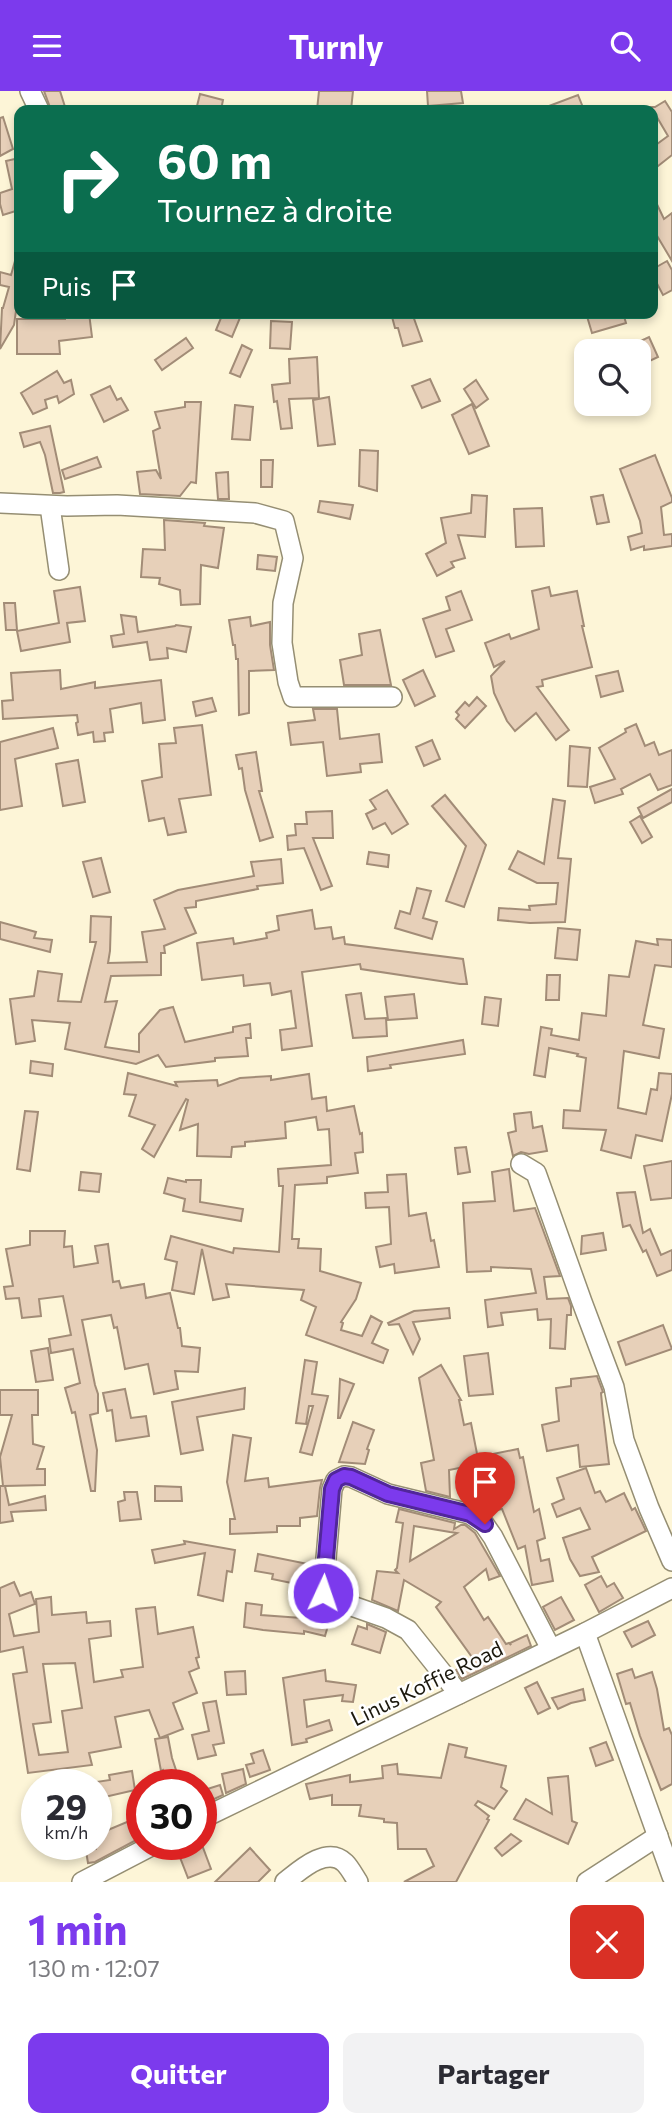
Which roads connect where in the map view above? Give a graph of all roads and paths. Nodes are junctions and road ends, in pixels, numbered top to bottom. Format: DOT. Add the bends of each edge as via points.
graph roads {
  1 [pos="0,503"];
  2 [pos="50,506"];
  3 [pos="59,570"];
  4 [pos="391,697"];
  5 [pos="521,1164"];
  6 [pos="672,1561"];
  7 [pos="672,1588"];
  8 [pos="585,1633"];
  9 [pos="551,1649"];
  10 [pos="459,1694"];
  11 [pos="217,1811"];
  12 [pos="658,1836"];
  13 [pos="126,1859"];
  14 [pos="672,1876"];
  15 [pos="82,1882"];
  16 [pos="285,1882"];
  17 [pos="358,1882"];
  18 [pos="587,1882"];
  1 -- 2 [label="street"];
  2 -- 3 [label="street"];
  2 -- 4 [label="street" via="255,513 284,521 293,558 282,643 293,697"];
  5 -- 6 [label="street" via="536,1173 614,1387 624,1440"];
  7 -- 8 [label="street, Linus Koffie Road"];
  8 -- 9 [label="street, Linus Koffie Road"];
  8 -- 12 [label="street"];
  9 -- 10 [label="street, Linus Koffie Road"];
  9 -- 10 [label="street" via="485,1524 470,1514 388,1494 351,1477 336,1480 323,1593 408,1630"];
  10 -- 11 [label="street, Linus Koffie Road"];
  12 -- 14 [label="street"];
  12 -- 18 [label="street"];
  13 -- 15 [label="street"];
  16 -- 17 [label="street" via="306,1864 328,1857 343,1861"];
}
